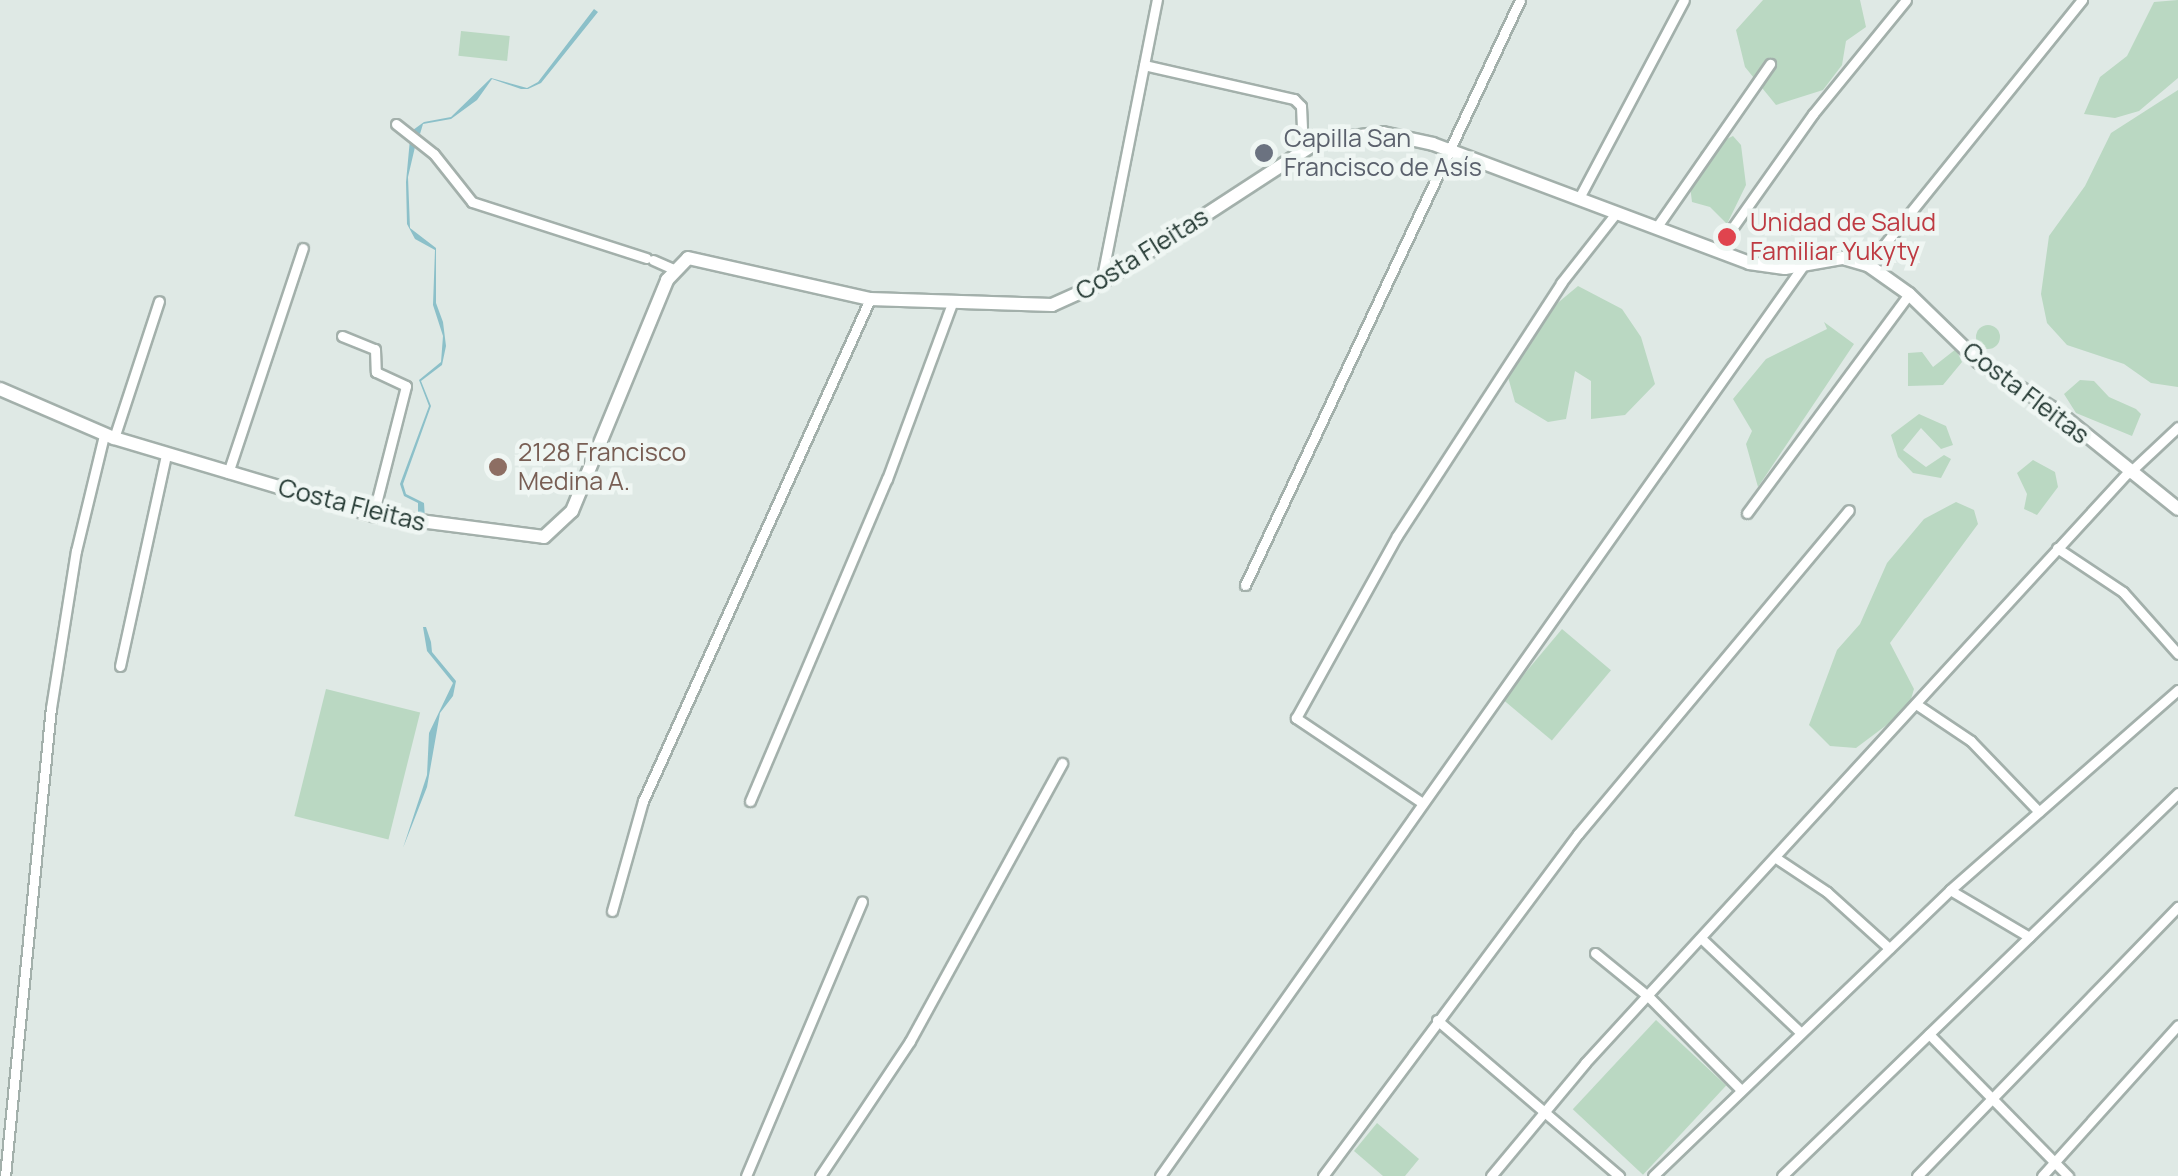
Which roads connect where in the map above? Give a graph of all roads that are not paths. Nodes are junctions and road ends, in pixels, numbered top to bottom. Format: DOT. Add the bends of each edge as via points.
graph roads {
  1 [pos="1157,0"];
  2 [pos="1520,0"];
  3 [pos="1684,0"];
  4 [pos="1906,0"];
  5 [pos="2082,0"];
  6 [pos="1770,64"];
  7 [pos="1144,65"];
  8 [pos="396,124"];
  9 [pos="1303,150"];
  10 [pos="1448,150"];
  11 [pos="1579,198"];
  12 [pos="1616,213"];
  13 [pos="1656,228"];
  14 [pos="304,248"];
  15 [pos="1716,251"];
  16 [pos="1868,264"];
  17 [pos="1804,266"];
  18 [pos="673,269"];
  19 [pos="1101,283"];
  20 [pos="1909,294"];
  21 [pos="870,299"];
  22 [pos="158,300"];
  23 [pos="952,303"];
  24 [pos="342,336"];
  25 [pos="0,388"];
  26 [pos="2178,427"];
  27 [pos="109,437"];
  28 [pos="166,456"];
  29 [pos="228,473"];
  30 [pos="2128,473"];
  31 [pos="2178,509"];
  32 [pos="1849,510"];
  33 [pos="1747,513"];
  34 [pos="373,514"];
  35 [pos="2058,548"];
  36 [pos="1245,585"];
  37 [pos="2178,654"];
  38 [pos="120,666"];
  39 [pos="2178,690"];
  40 [pos="1916,704"];
  41 [pos="1062,763"];
  42 [pos="2178,794"];
  43 [pos="750,801"];
  44 [pos="1421,802"];
  45 [pos="2038,812"];
  46 [pos="1776,858"];
  47 [pos="1950,890"];
  48 [pos="862,902"];
  49 [pos="2178,906"];
  50 [pos="612,911"];
  51 [pos="2030,937"];
  52 [pos="1702,939"];
  53 [pos="1889,948"];
  54 [pos="1595,953"];
  55 [pos="1648,996"];
  56 [pos="1436,1020"];
  57 [pos="2178,1026"];
  58 [pos="1800,1032"];
  59 [pos="1929,1034"];
  60 [pos="1741,1090"];
  61 [pos="1994,1099"];
  62 [pos="1546,1108"];
  63 [pos="4,1126"];
  64 [pos="2055,1161"];
  65 [pos="5,1176"];
  66 [pos="746,1176"];
  67 [pos="820,1176"];
  68 [pos="1160,1176"];
  69 [pos="1323,1176"];
  70 [pos="1491,1176"];
  71 [pos="1619,1176"];
  72 [pos="1653,1176"];
  73 [pos="1782,1176"];
  74 [pos="1917,1176"];
  75 [pos="2042,1176"];
  76 [pos="2068,1176"];
  1 -- 7 [label="street"];
  2 -- 10 [label="street"];
  3 -- 11 [label="street"];
  4 -- 15 [label="street" via="1813,114"];
  5 -- 16 [label="street"];
  6 -- 13 [label="street"];
  7 -- 9 [label="street" via="1294,99 1301,106"];
  7 -- 19 [label="street"];
  8 -- 18 [label="street" via="472,202"];
  9 -- 10 [label="main road, Costa Fleitas" via="1359,133 1402,135"];
  9 -- 19 [label="main road, Costa Fleitas"];
  10 -- 11 [label="main road, Costa Fleitas"];
  10 -- 36 [label="street"];
  11 -- 12 [label="main road, Costa Fleitas"];
  12 -- 13 [label="main road, Costa Fleitas"];
  12 -- 44 [label="street" via="1542,311 1397,536 1296,718"];
  13 -- 15 [label="main road, Costa Fleitas"];
  14 -- 29 [label="street"];
  15 -- 17 [label="main road, Costa Fleitas" via="1770,267"];
  16 -- 17 [label="main road, Costa Fleitas" via="1843,258"];
  16 -- 20 [label="main road, Costa Fleitas"];
  17 -- 44 [label="street"];
  18 -- 21 [label="main road, Costa Fleitas" via="700,256"];
  18 -- 34 [label="main road, Costa Fleitas" via="610,428 560,528 530,537"];
  19 -- 23 [label="main road, Costa Fleitas" via="1052,305"];
  20 -- 30 [label="main road, Costa Fleitas" via="1979,362 2058,412"];
  20 -- 33 [label="street"];
  21 -- 23 [label="main road, Costa Fleitas"];
  21 -- 50 [label="street" via="643,801"];
  22 -- 27 [label="street"];
  23 -- 43 [label="street" via="887,478"];
  24 -- 34 [label="street" via="375,349 376,372 406,386"];
  25 -- 27 [label="main road, Costa Fleitas"];
  26 -- 30 [label="street"];
  27 -- 28 [label="main road, Costa Fleitas"];
  27 -- 63 [label="street" via="58,653"];
  28 -- 29 [label="main road, Costa Fleitas"];
  28 -- 38 [label="street"];
  29 -- 34 [label="main road, Costa Fleitas"];
  30 -- 31 [label="main road, Costa Fleitas"];
  30 -- 35 [label="street"];
  32 -- 56 [label="street" via="1578,834"];
  35 -- 37 [label="street" via="2123,592"];
  35 -- 40 [label="street"];
  39 -- 45 [label="street"];
  40 -- 45 [label="street" via="1971,741"];
  40 -- 46 [label="street"];
  41 -- 67 [label="street" via="910,1041"];
  42 -- 51 [label="street"];
  44 -- 68 [label="street"];
  45 -- 47 [label="street"];
  46 -- 52 [label="street"];
  46 -- 53 [label="street"];
  47 -- 51 [label="street"];
  47 -- 53 [label="street"];
  48 -- 66 [label="street"];
  49 -- 61 [label="street"];
  51 -- 59 [label="street"];
  52 -- 55 [label="street"];
  52 -- 58 [label="street"];
  53 -- 58 [label="street"];
  54 -- 55 [label="street"];
  55 -- 60 [label="street"];
  55 -- 62 [label="street"];
  56 -- 62 [label="street"];
  56 -- 69 [label="street"];
  57 -- 64 [label="street"];
  58 -- 60 [label="street"];
  59 -- 61 [label="street"];
  59 -- 73 [label="street"];
  60 -- 72 [label="street"];
  61 -- 64 [label="street"];
  61 -- 74 [label="street"];
  62 -- 70 [label="street"];
  62 -- 71 [label="street"];
  63 -- 65 [label="street"];
  64 -- 75 [label="street"];
  64 -- 76 [label="street"];
}
